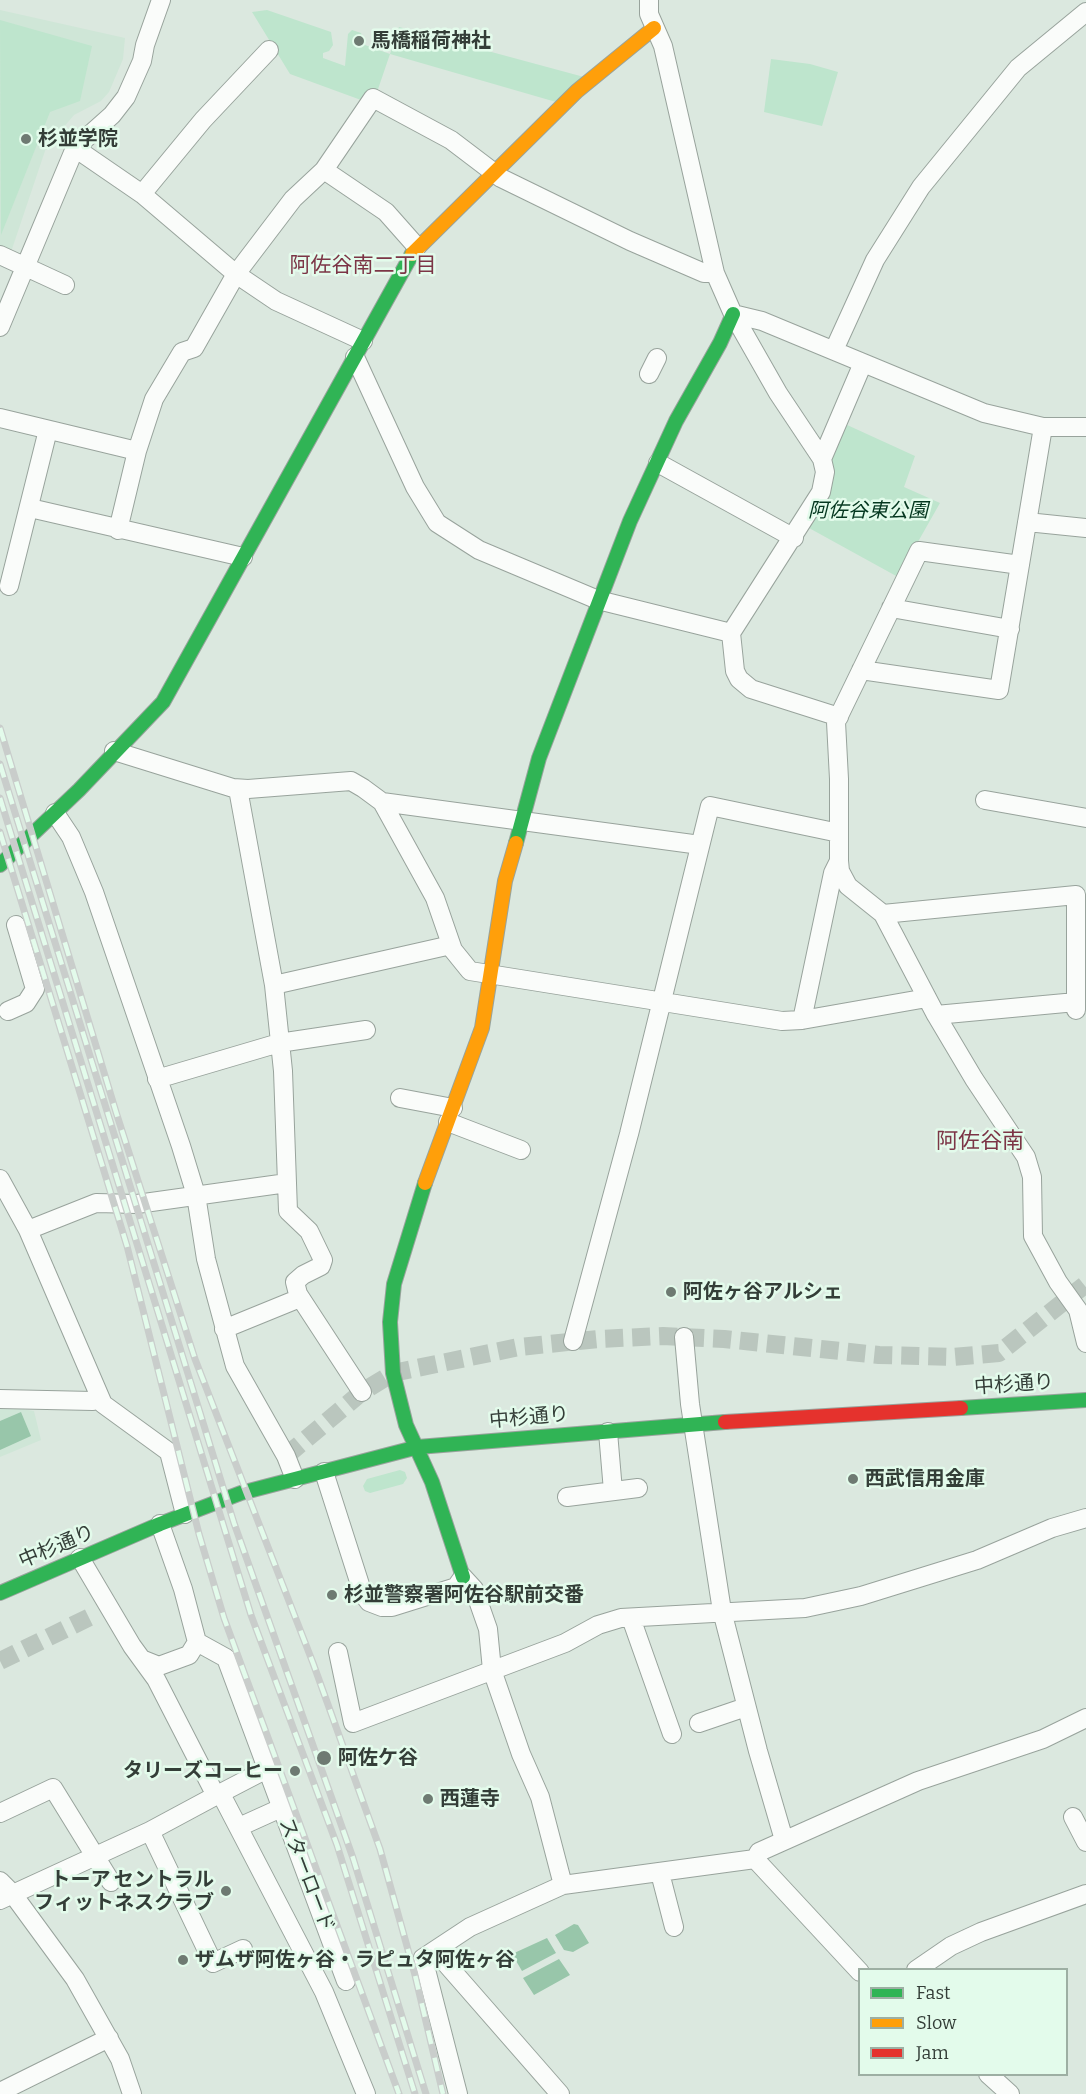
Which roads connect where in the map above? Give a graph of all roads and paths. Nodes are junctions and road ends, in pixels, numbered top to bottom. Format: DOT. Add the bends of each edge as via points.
graph roads {
  1 [pos="161,0"];
  2 [pos="649,0"];
  3 [pos="1086,12"];
  4 [pos="654,28"];
  5 [pos="269,50"];
  6 [pos="75,148"];
  7 [pos="324,170"];
  8 [pos="493,172"];
  9 [pos="142,194"];
  10 [pos="417,247"];
  11 [pos="1,259"];
  12 [pos="26,266"];
  13 [pos="715,273"];
  14 [pos="236,274"];
  15 [pos="65,285"];
  16 [pos="733,314"];
  17 [pos="0,327"];
  18 [pos="359,349"];
  19 [pos="834,350"];
  20 [pos="864,363"];
  21 [pos="0,418"];
  22 [pos="1043,427"];
  23 [pos="1086,427"];
  24 [pos="48,430"];
  25 [pos="137,451"];
  26 [pos="822,459"];
  27 [pos="658,463"];
  28 [pos="30,508"];
  29 [pos="1027,522"];
  30 [pos="1086,528"];
  31 [pos="118,530"];
  32 [pos="794,538"];
  33 [pos="243,557"];
  34 [pos="1020,565"];
  35 [pos="9,586"];
  36 [pos="598,600"];
  37 [pos="891,608"];
  38 [pos="1010,629"];
  39 [pos="731,633"];
  40 [pos="861,670"];
  41 [pos="839,717"];
  42 [pos="114,751"];
  43 [pos="238,789"];
  44 [pos="985,800"];
  45 [pos="382,802"];
  46 [pos="55,813"];
  47 [pos="1086,818"];
  48 [pos="521,823"];
  49 [pos="839,833"];
  50 [pos="700,845"];
  51 [pos="839,861"];
  52 [pos="0,865"];
  53 [pos="883,914"];
  54 [pos="16,926"];
  55 [pos="451,945"];
  56 [pos="490,975"];
  57 [pos="274,985"];
  58 [pos="927,998"];
  59 [pos="663,1002"];
  60 [pos="8,1011"];
  61 [pos="936,1015"];
  62 [pos="802,1020"];
  63 [pos="366,1030"];
  64 [pos="279,1043"];
  65 [pos="157,1079"];
  66 [pos="400,1098"];
  67 [pos="450,1115"];
  68 [pos="521,1150"];
  69 [pos="0,1179"];
  70 [pos="287,1183"];
  71 [pos="196,1195"];
  72 [pos="28,1230"];
  73 [pos="300,1298"];
  74 [pos="224,1329"];
  75 [pos="684,1337"];
  76 [pos="573,1341"];
  77 [pos="1086,1343"];
  78 [pos="362,1392"];
  79 [pos="0,1399"];
  80 [pos="1086,1400"];
  81 [pos="103,1402"];
  82 [pos="694,1426"];
  83 [pos="608,1432"];
  84 [pos="418,1447"];
  85 [pos="324,1472"];
  86 [pos="295,1479"];
  87 [pos="638,1488"];
  88 [pos="613,1491"];
  89 [pos="567,1497"];
  90 [pos="186,1514"];
  91 [pos="1086,1518"];
  92 [pos="160,1524"];
  93 [pos="80,1558"];
  94 [pos="463,1577"];
  95 [pos="0,1593"];
  96 [pos="722,1611"];
  97 [pos="631,1618"];
  98 [pos="197,1642"];
  99 [pos="338,1652"];
  100 [pos="144,1660"];
  101 [pos="492,1670"];
  102 [pos="746,1707"];
  103 [pos="1086,1718"];
  104 [pos="699,1724"];
  105 [pos="672,1734"];
  106 [pos="267,1769"];
  107 [pos="218,1795"];
  108 [pos="281,1808"];
  109 [pos="0,1813"];
  110 [pos="1073,1817"];
  111 [pos="239,1827"];
  112 [pos="150,1831"];
  113 [pos="784,1840"];
  114 [pos="1086,1842"];
  115 [pos="97,1856"];
  116 [pos="755,1859"];
  117 [pos="660,1873"];
  118 [pos="111,1882"];
  119 [pos="563,1885"];
  120 [pos="4,1892"];
  121 [pos="1086,1894"];
  122 [pos="674,1927"];
  123 [pos="243,1949"];
  124 [pos="429,1955"];
  125 [pos="919,1968"];
  126 [pos="858,1970"];
  127 [pos="346,1982"];
  128 [pos="108,2038"];
  129 [pos="990,2076"];
  130 [pos="0,2092"];
  131 [pos="132,2094"];
  132 [pos="366,2094"];
  133 [pos="458,2094"];
  134 [pos="560,2094"];
  135 [pos="1010,2094"];
  1 -- 6 [label="street" via="126,97"];
  2 -- 4 [label="street"];
  3 -- 19 [label="street" via="1018,68 921,187 875,260"];
  4 -- 8 [label="street" via="577,91"];
  4 -- 13 [label="street" via="663,46"];
  5 -- 9 [label="street" via="203,120"];
  6 -- 9 [label="street"];
  6 -- 12 [label="street"];
  7 -- 8 [label="street" via="373,98 451,140"];
  7 -- 10 [label="street" via="386,212"];
  7 -- 14 [label="street" via="293,199"];
  8 -- 10 [label="street"];
  8 -- 13 [label="street" via="630,241 704,273"];
  9 -- 14 [label="street"];
  10 -- 18 [label="street"];
  11 -- 12 [label="street"];
  12 -- 15 [label="street"];
  12 -- 17 [label="street"];
  13 -- 16 [label="street"];
  14 -- 18 [label="street"];
  14 -- 25 [label="street" via="194,348 182,352 154,399"];
  16 -- 19 [label="street" via="762,321"];
  16 -- 26 [label="street"];
  16 -- 27 [label="street"];
  18 -- 33 [label="street"];
  18 -- 36 [label="street" via="415,486 437,523 479,550"];
  19 -- 20 [label="street"];
  20 -- 22 [label="street" via="984,413"];
  20 -- 26 [label="street"];
  21 -- 24 [label="street"];
  22 -- 23 [label="street"];
  22 -- 29 [label="street"];
  24 -- 25 [label="street"];
  24 -- 28 [label="street"];
  25 -- 31 [label="street"];
  26 -- 32 [label="street" via="825,472 821,492"];
  27 -- 32 [label="street"];
  27 -- 36 [label="street"];
  28 -- 31 [label="street"];
  28 -- 35 [label="street"];
  29 -- 30 [label="street"];
  29 -- 34 [label="street"];
  31 -- 33 [label="street"];
  32 -- 39 [label="street"];
  33 -- 42 [label="street" via="163,702"];
  34 -- 37 [label="street" via="919,551"];
  34 -- 38 [label="street"];
  36 -- 39 [label="street"];
  36 -- 48 [label="street" via="539,758"];
  37 -- 38 [label="street"];
  37 -- 40 [label="street"];
  38 -- 40 [label="street" via="999,690"];
  39 -- 41 [label="street" via="735,671 751,689"];
  40 -- 41 [label="street"];
  41 -- 49 [label="street"];
  42 -- 43 [label="street"];
  42 -- 46 [label="street"];
  43 -- 45 [label="street" via="351,781"];
  43 -- 57 [label="street"];
  44 -- 47 [label="street"];
  45 -- 48 [label="street"];
  45 -- 55 [label="street" via="435,898"];
  46 -- 52 [label="street"];
  46 -- 65 [label="street" via="71,837 94,892"];
  48 -- 50 [label="street"];
  48 -- 56 [label="street" via="505,881"];
  49 -- 50 [label="street" via="710,806"];
  49 -- 51 [label="street"];
  50 -- 59 [label="street"];
  51 -- 53 [label="street" via="848,886"];
  51 -- 62 [label="street"];
  53 -- 58 [label="street"];
  53 -- 61 [label="street" via="1076,895 1076,1006"];
  54 -- 60 [label="street" via="35,989 26,1003"];
  55 -- 56 [label="street" via="470,971"];
  55 -- 57 [label="street"];
  56 -- 59 [label="street"];
  56 -- 67 [label="street" via="482,1028"];
  57 -- 64 [label="street"];
  58 -- 61 [label="street"];
  58 -- 62 [label="street"];
  59 -- 62 [label="street" via="782,1021"];
  59 -- 76 [label="street"];
  61 -- 77 [label="street" via="1026,1157 1032,1177 1033,1236 1078,1310"];
  63 -- 64 [label="street"];
  64 -- 65 [label="street"];
  64 -- 70 [label="street"];
  65 -- 71 [label="street"];
  66 -- 67 [label="street"];
  67 -- 68 [label="street"];
  67 -- 84 [label="street" via="394,1284 390,1322 393,1373 406,1425"];
  69 -- 72 [label="street"];
  70 -- 71 [label="street"];
  70 -- 73 [label="street" via="288,1211 309,1231 323,1260 321,1266 295,1282"];
  71 -- 72 [label="street" via="137,1204 96,1203"];
  71 -- 74 [label="street" via="206,1259"];
  72 -- 81 [label="street"];
  73 -- 74 [label="street"];
  73 -- 78 [label="street"];
  74 -- 86 [label="street" via="235,1366"];
  75 -- 82 [label="street"];
  79 -- 81 [label="street"];
  80 -- 82 [label="street, 中杉通り"];
  81 -- 90 [label="street" via="169,1452"];
  82 -- 83 [label="street, 中杉通り"];
  82 -- 96 [label="street"];
  83 -- 84 [label="street, 中杉通り"];
  83 -- 88 [label="street"];
  84 -- 85 [label="street, 中杉通り"];
  84 -- 94 [label="street"];
  85 -- 86 [label="street, 中杉通り"];
  85 -- 94 [label="street" via="363,1594 369,1602 392,1607 456,1587"];
  86 -- 90 [label="street, 中杉通り" via="241,1493"];
  87 -- 88 [label="street"];
  88 -- 89 [label="street"];
  90 -- 92 [label="street, 中杉通り"];
  91 -- 96 [label="street" via="977,1560 861,1596 805,1608"];
  92 -- 93 [label="street, 中杉通り"];
  92 -- 98 [label="street"];
  93 -- 95 [label="street, 中杉通り"];
  93 -- 100 [label="street"];
  94 -- 101 [label="street" via="474,1589 488,1629"];
  96 -- 97 [label="street"];
  96 -- 102 [label="street"];
  97 -- 101 [label="street" via="598,1625 565,1643"];
  97 -- 105 [label="street"];
  98 -- 100 [label="street" via="189,1655 159,1666"];
  98 -- 106 [label="street, スターロード" via="226,1658"];
  99 -- 101 [label="street" via="353,1722"];
  100 -- 107 [label="street"];
  101 -- 119 [label="street" via="540,1797"];
  102 -- 104 [label="street"];
  102 -- 113 [label="street"];
  103 -- 113 [label="street" via="1043,1739 918,1781"];
  106 -- 107 [label="street"];
  106 -- 108 [label="street, スターロード"];
  107 -- 111 [label="street"];
  107 -- 112 [label="street"];
  108 -- 111 [label="street"];
  108 -- 127 [label="street, スターロード"];
  109 -- 115 [label="street" via="53,1788"];
  110 -- 114 [label="street"];
  111 -- 132 [label="street" via="324,1992"];
  112 -- 115 [label="street"];
  112 -- 123 [label="street" via="213,1963"];
  113 -- 116 [label="street" via="759,1852"];
  115 -- 118 [label="street"];
  115 -- 120 [label="street"];
  116 -- 117 [label="street"];
  116 -- 126 [label="street"];
  117 -- 119 [label="street"];
  117 -- 122 [label="street"];
  119 -- 124 [label="street" via="470,1927"];
  120 -- 128 [label="street" via="75,1979"];
  121 -- 125 [label="street" via="981,1932"];
  124 -- 133 [label="street"];
  124 -- 134 [label="street"];
  128 -- 130 [label="street"];
  128 -- 131 [label="street"];
  129 -- 135 [label="street"];
}
